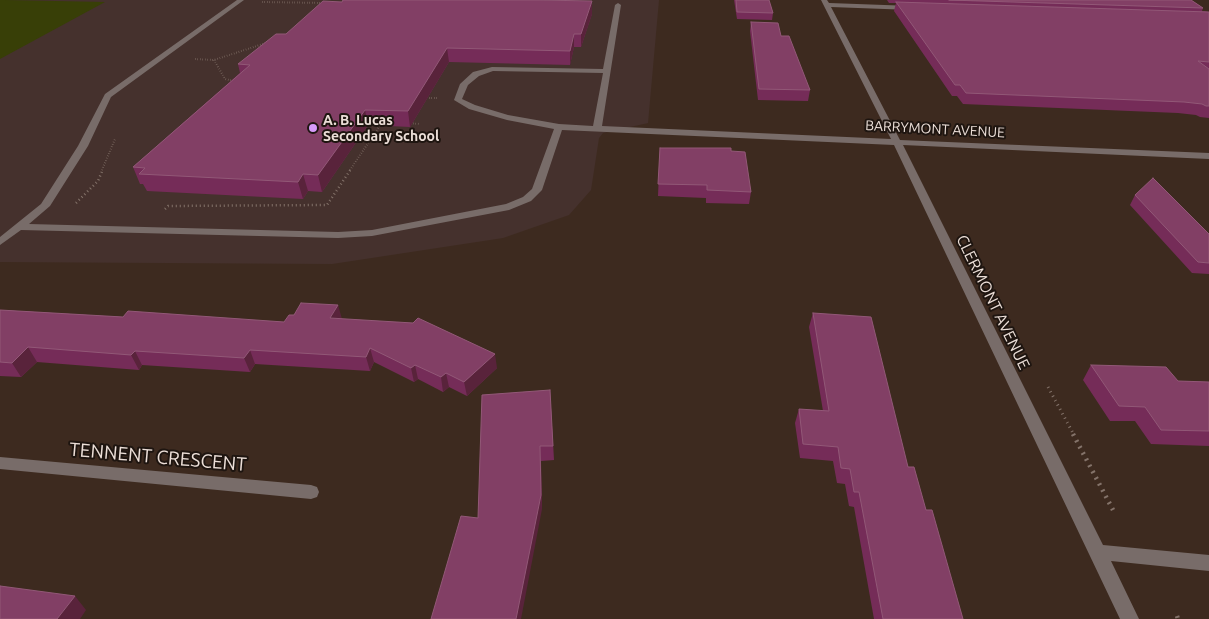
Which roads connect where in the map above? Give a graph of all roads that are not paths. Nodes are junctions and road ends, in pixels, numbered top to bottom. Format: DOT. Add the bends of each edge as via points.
graph roads {
  1 [pos="241,0"];
  2 [pos="826,2"];
  3 [pos="618,5"];
  4 [pos="915,8"];
  5 [pos="607,70"];
  6 [pos="559,127"];
  7 [pos="597,128"];
  8 [pos="898,141"];
  9 [pos="1209,156"];
  10 [pos="19,227"];
  11 [pos="0,242"];
  12 [pos="0,463"];
  13 [pos="312,492"];
  14 [pos="1097,552"];
  15 [pos="1209,563"];
  16 [pos="1130,619"];
  1 -- 10 [label="street" via="108,96 83,146 45,206"];
  2 -- 4 [label="street"];
  2 -- 8 [label="street, CLERMONT AVENUE"];
  3 -- 5 [label="street"];
  5 -- 6 [label="street, BARRYMONT AVENUE" via="492,69 476,74 464,84 458,100 472,108"];
  5 -- 7 [label="street"];
  6 -- 7 [label="street, BARRYMONT AVENUE"];
  6 -- 10 [label="street" via="537,190 527,199 509,207 391,229 338,234"];
  7 -- 8 [label="street, BARRYMONT AVENUE"];
  8 -- 9 [label="street, BARRYMONT AVENUE"];
  8 -- 14 [label="street, CLERMONT AVENUE"];
  10 -- 11 [label="street"];
  12 -- 13 [label="street, TENNENT CRESCENT"];
  14 -- 15 [label="street"];
  14 -- 16 [label="street, CLERMONT AVENUE"];
}
